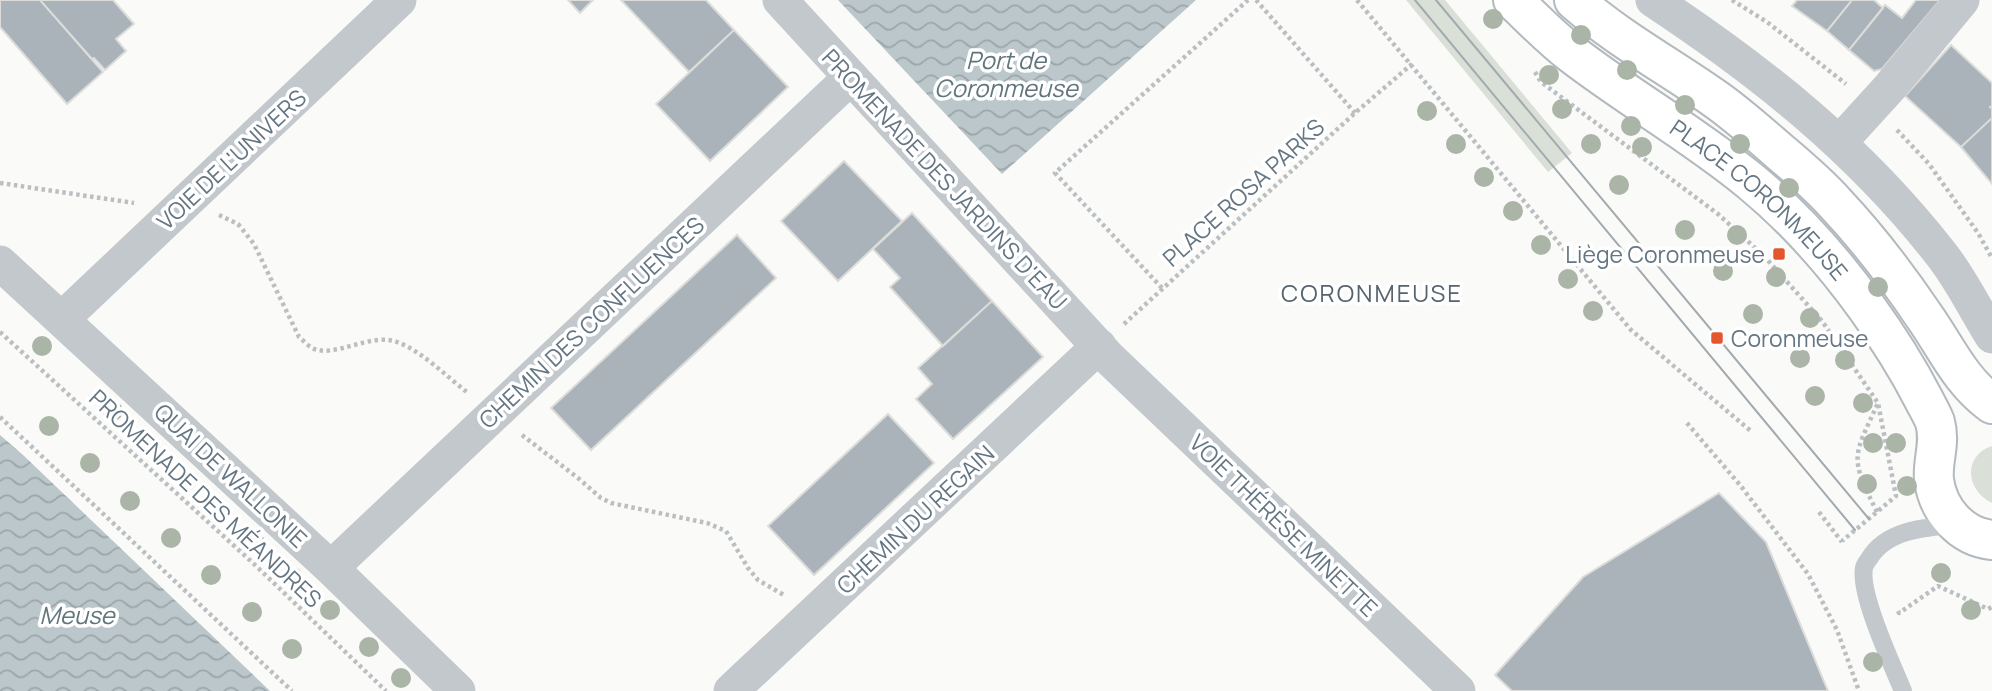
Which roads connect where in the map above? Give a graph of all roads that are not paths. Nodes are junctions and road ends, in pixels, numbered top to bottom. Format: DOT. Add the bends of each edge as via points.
graph roads {
  1 [pos="399,0"];
  2 [pos="780,0"];
  3 [pos="1513,0"];
  4 [pos="1574,0"];
  5 [pos="1653,0"];
  6 [pos="1962,0"];
  7 [pos="851,77"];
  8 [pos="1839,143"];
  9 [pos="0,263"];
  10 [pos="62,318"];
  11 [pos="1992,336"];
  12 [pos="1104,353"];
  13 [pos="1992,406"];
  14 [pos="1937,452"];
  15 [pos="1972,532"];
  16 [pos="1992,564"];
  17 [pos="331,568"];
  18 [pos="458,691"];
  19 [pos="731,691"];
  20 [pos="1458,691"];
  21 [pos="1903,691"];
  1 -- 10 [label="street, VOIE DE L'UNIVERS"];
  2 -- 7 [label="street, PROMENADE DES JARDINS D'EAU"];
  3 -- 14 [label="main road, PLACE CORONMEUSE" via="1571,53 1750,181 1800,228 1866,306 1901,358 1934,420"];
  4 -- 13 [label="main road, PLACE CORONMEUSE" via="1634,48 1723,105 1816,184 1900,282 1964,379"];
  5 -- 8 [label="street" via="1757,73"];
  6 -- 8 [label="street"];
  7 -- 12 [label="street, PROMENADE DES JARDINS D'EAU"];
  7 -- 17 [label="street, CHEMIN DES CONFLUENCES"];
  8 -- 11 [label="street" via="1904,209 1943,257"];
  9 -- 10 [label="street, QUAI DE WALLONIE"];
  10 -- 17 [label="street, QUAI DE WALLONIE"];
  12 -- 19 [label="street, CHEMIN DU REGAIN"];
  12 -- 20 [label="street, VOIE THÉRÈSE MINETTE"];
  13 -- 14 [label="main road, PLACE CORONMEUSE" via="1951,429"];
  14 -- 15 [label="main road, PLACE CORONMEUSE" via="1934,478 1941,504"];
  15 -- 16 [label="main road, PLACE CORONMEUSE"];
  15 -- 21 [label="lane" via="1925,529 1902,533 1886,540 1864,567 1866,595"];
  17 -- 18 [label="street, QUAI DE WALLONIE"];
}
